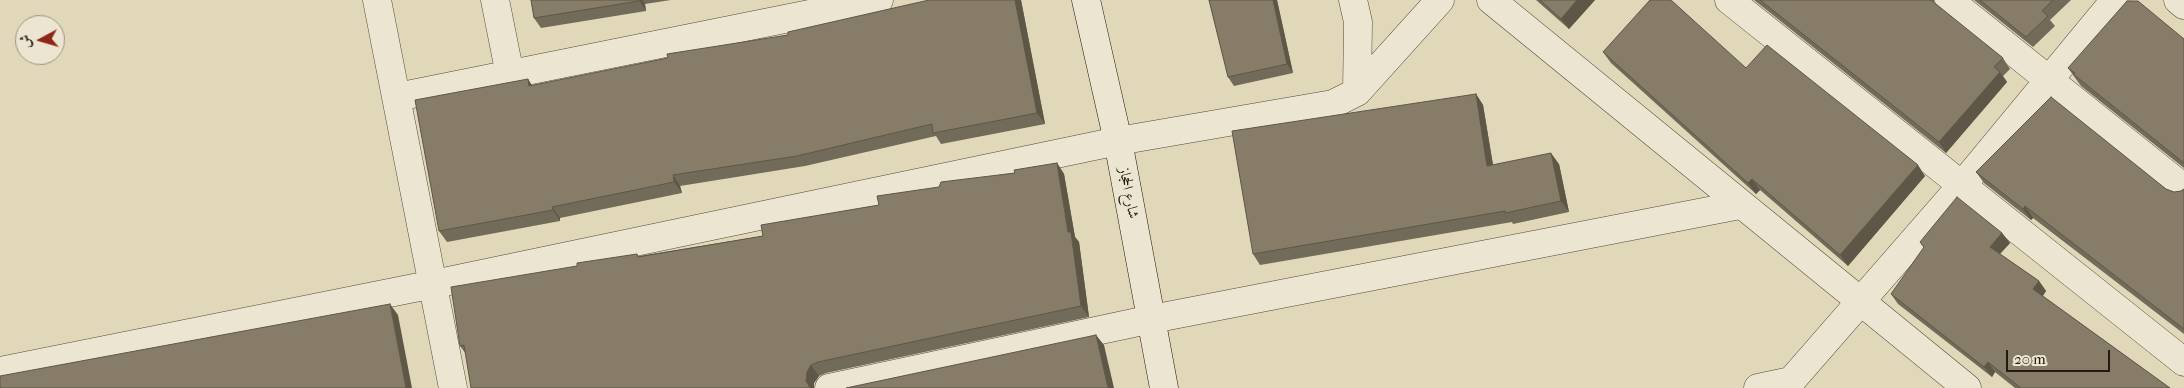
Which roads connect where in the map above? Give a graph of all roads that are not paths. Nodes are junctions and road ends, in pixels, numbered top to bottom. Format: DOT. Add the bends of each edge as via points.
graph roads {
  1 [pos="377,0"];
  2 [pos="495,0"];
  3 [pos="880,0"];
  4 [pos="1086,0"];
  5 [pos="1353,0"];
  6 [pos="1440,0"];
  7 [pos="1491,0"];
  8 [pos="1729,0"];
  9 [pos="1949,0"];
  10 [pos="2115,0"];
  11 [pos="2178,0"];
  12 [pos="2184,5"];
  13 [pos="510,75"];
  14 [pos="2049,79"];
  15 [pos="1357,92"];
  16 [pos="397,97"];
  17 [pos="1118,141"];
  18 [pos="1963,184"];
  19 [pos="2184,188"];
  20 [pos="1740,205"];
  21 [pos="434,284"];
  22 [pos="1860,301"];
  23 [pos="1152,319"];
  24 [pos="2184,362"];
  25 [pos="0,371"];
  26 [pos="1788,385"];
  27 [pos="453,388"];
  28 [pos="829,388"];
  29 [pos="1164,388"];
  30 [pos="1758,388"];
  31 [pos="1967,388"];
  1 -- 16 [label="street"];
  2 -- 13 [label="street"];
  3 -- 13 [label="street"];
  4 -- 17 [label="street, شارع الحجاز"];
  5 -- 15 [label="street" via="1358,22"];
  6 -- 15 [label="street"];
  7 -- 20 [label="street"];
  8 -- 18 [label="street"];
  9 -- 14 [label="street"];
  10 -- 14 [label="street"];
  11 -- 12 [label="street"];
  13 -- 16 [label="street"];
  14 -- 18 [label="street"];
  14 -- 19 [label="street"];
  15 -- 17 [label="street" via="1332,104"];
  16 -- 21 [label="street"];
  17 -- 21 [label="street"];
  17 -- 23 [label="street, شارع الحجاز"];
  18 -- 22 [label="street"];
  18 -- 24 [label="street"];
  20 -- 22 [label="street"];
  20 -- 23 [label="street"];
  21 -- 25 [label="street"];
  21 -- 27 [label="street"];
  22 -- 26 [label="street"];
  22 -- 31 [label="street"];
  23 -- 28 [label="street"];
  23 -- 29 [label="street, شارع الحجاز"];
  26 -- 30 [label="street"];
}
